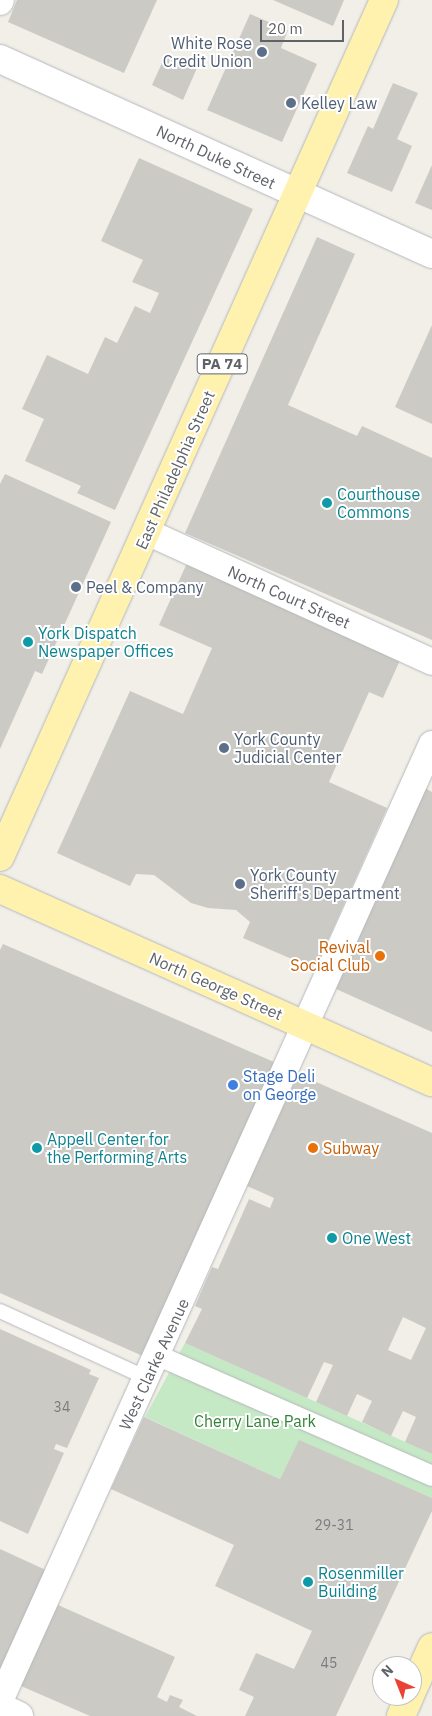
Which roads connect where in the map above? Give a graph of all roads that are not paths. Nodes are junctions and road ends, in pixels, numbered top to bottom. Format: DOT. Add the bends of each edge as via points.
graph roads {
  1 [pos="384,0"];
  2 [pos="0,58"];
  3 [pos="298,195"];
  4 [pos="432,254"];
  5 [pos="147,532"];
  6 [pos="432,662"];
  7 [pos="432,744"];
  8 [pos="0,857"];
  9 [pos="0,889"];
  10 [pos="305,1025"];
  11 [pos="432,1082"];
  12 [pos="0,1311"];
  13 [pos="153,1367"];
  14 [pos="432,1476"];
  15 [pos="432,1647"];
  16 [pos="422,1669"];
  17 [pos="0,1701"];
  18 [pos="0,1707"];
  19 [pos="20,1716"];
  1 -- 3 [label="main road, East Philadelphia Street / PA 74"];
  2 -- 3 [label="street, North Duke Street"];
  3 -- 4 [label="street, North Duke Street"];
  3 -- 5 [label="main road, East Philadelphia Street / PA 74"];
  5 -- 6 [label="street, North Court Street"];
  5 -- 8 [label="main road, East Philadelphia Street / PA 74"];
  7 -- 10 [label="street, West Clarke Avenue"];
  9 -- 10 [label="main road, North George Street"];
  10 -- 11 [label="main road, North George Street"];
  10 -- 13 [label="street, West Clarke Avenue"];
  12 -- 13 [label="lane"];
  13 -- 14 [label="street"];
  13 -- 17 [label="street, West Clarke Avenue"];
  15 -- 16 [label="main road"];
  18 -- 19 [label="street"];
}
